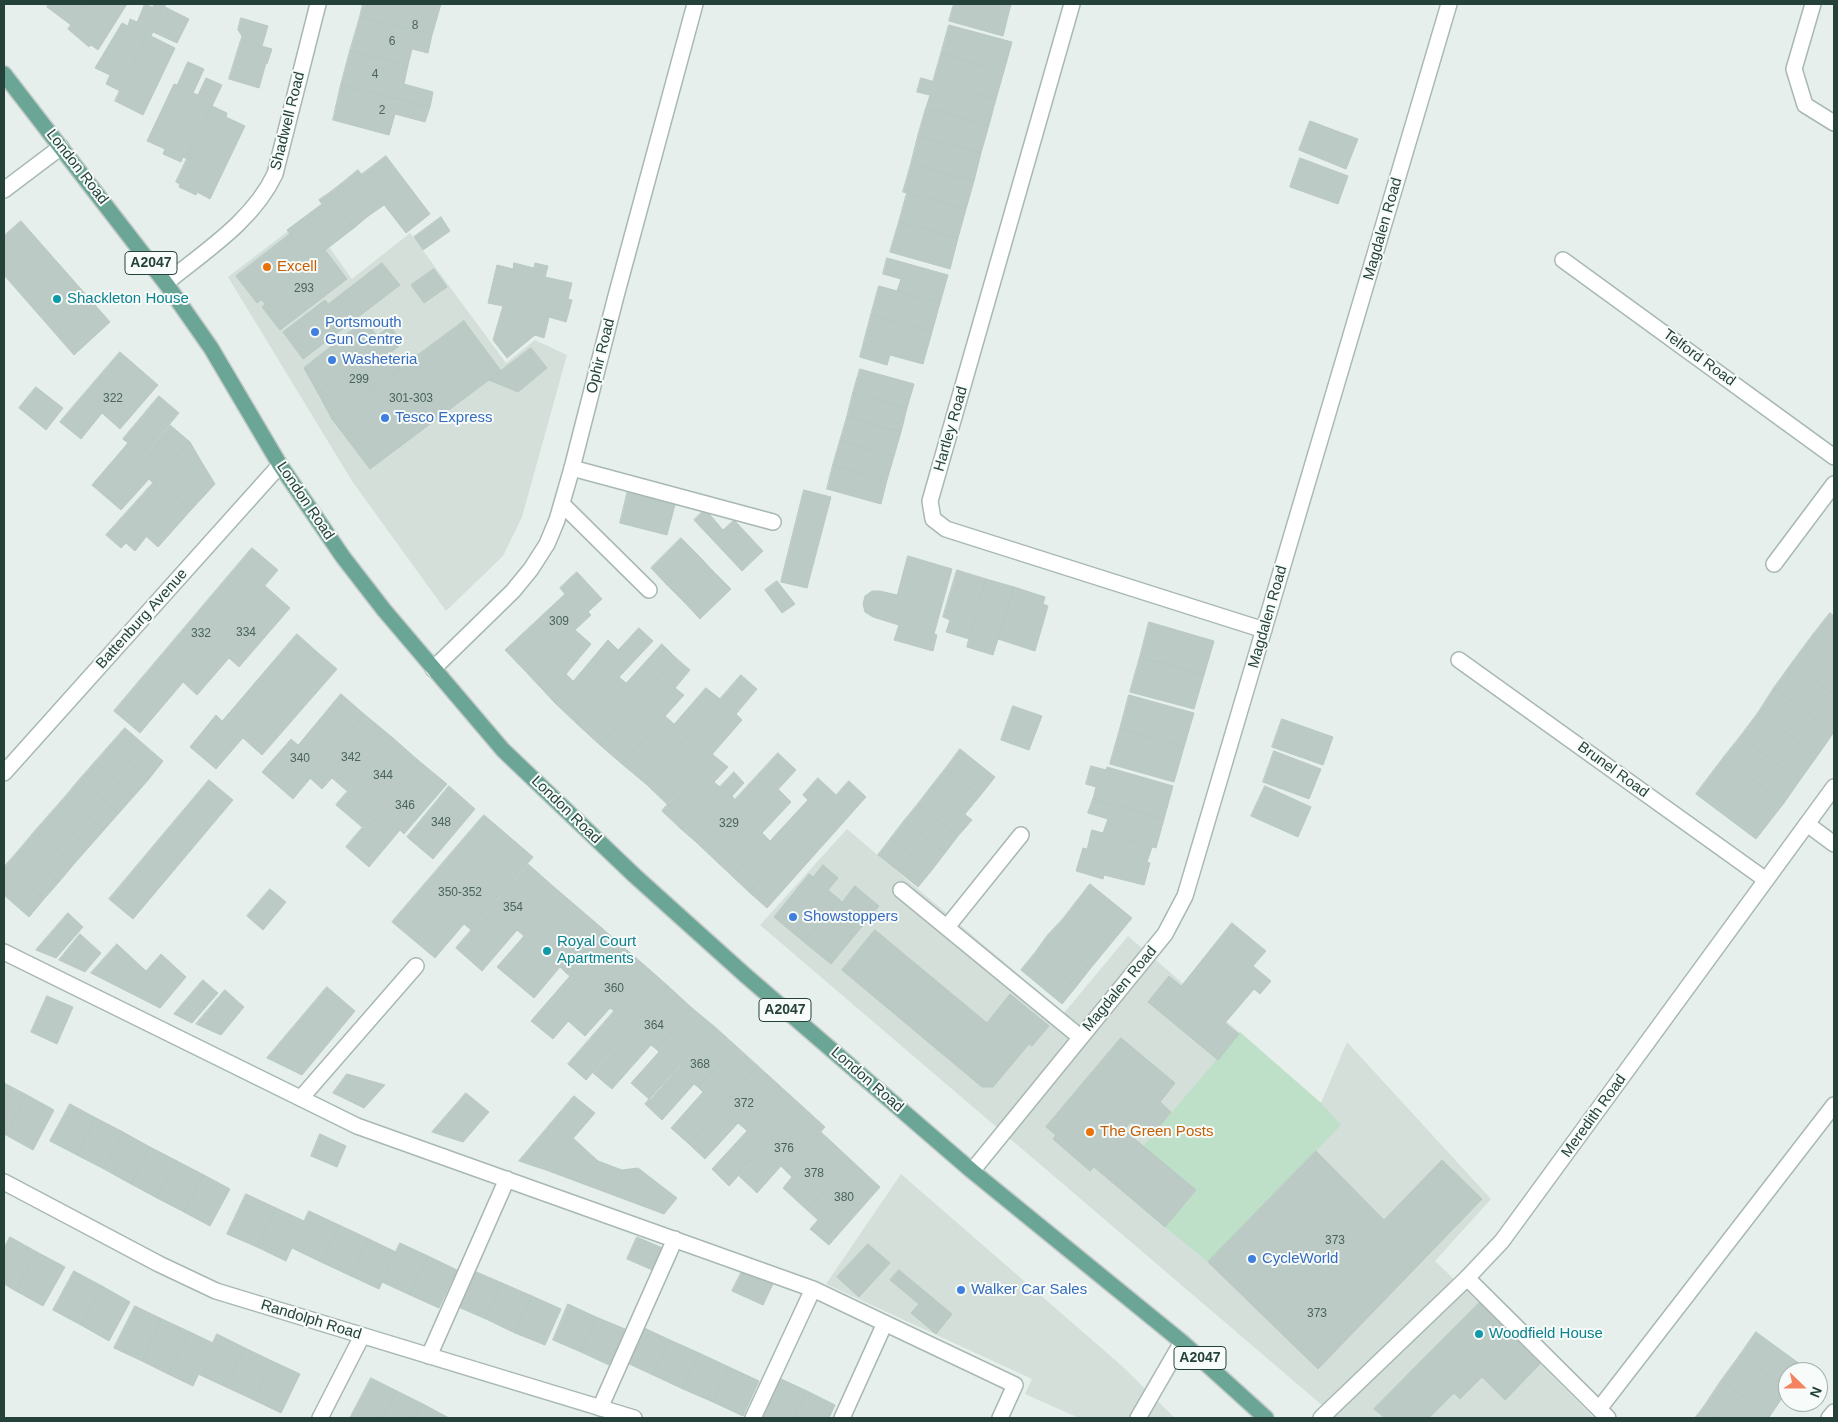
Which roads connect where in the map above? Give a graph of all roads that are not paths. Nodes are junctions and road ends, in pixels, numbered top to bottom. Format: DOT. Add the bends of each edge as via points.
graph roads {
  1 [pos="318,4"];
  2 [pos="695,4"];
  3 [pos="1072,4"];
  4 [pos="1449,4"];
  5 [pos="1813,4"];
  6 [pos="4,74"];
  7 [pos="1834,123"];
  8 [pos="61,147"];
  9 [pos="4,190"];
  10 [pos="1563,260"];
  11 [pos="166,283"];
  12 [pos="1834,457"];
  13 [pos="280,465"];
  14 [pos="572,468"];
  15 [pos="1834,484"];
  16 [pos="562,504"];
  17 [pos="774,522"];
  18 [pos="1774,564"];
  19 [pos="649,590"];
  20 [pos="1264,630"];
  21 [pos="1459,660"];
  22 [pos="433,668"];
  23 [pos="4,773"];
  24 [pos="1834,787"];
  25 [pos="1807,824"];
  26 [pos="1021,835"];
  27 [pos="1834,844"];
  28 [pos="1766,880"];
  29 [pos="901,890"];
  30 [pos="946,928"];
  31 [pos="4,952"];
  32 [pos="416,966"];
  33 [pos="1080,1037"];
  34 [pos="301,1098"];
  35 [pos="1834,1105"];
  36 [pos="972,1171"];
  37 [pos="507,1179"];
  38 [pos="4,1182"];
  39 [pos="675,1239"];
  40 [pos="1467,1278"];
  41 [pos="813,1289"];
  42 [pos="885,1323"];
  43 [pos="362,1336"];
  44 [pos="1182,1342"];
  45 [pos="429,1356"];
  46 [pos="600,1408"];
  47 [pos="1834,1412"];
  48 [pos="1604,1414"];
  49 [pos="320,1418"];
  50 [pos="634,1418"];
  51 [pos="753,1418"];
  52 [pos="842,1418"];
  53 [pos="1000,1418"];
  54 [pos="1138,1418"];
  55 [pos="1266,1418"];
  56 [pos="1321,1418"];
  57 [pos="1830,1418"];
  1 -- 11 [label="street, Shadwell Road" via="270,186 245,218"];
  2 -- 14 [label="street, Ophir Road"];
  3 -- 20 [label="street, Hartley Road" via="930,501 933,518 946,529"];
  4 -- 20 [label="street, Magdalen Road"];
  5 -- 7 [label="street" via="1794,69 1805,105"];
  6 -- 8 [label="main road, London Road / A2047"];
  8 -- 9 [label="street"];
  8 -- 11 [label="main road, London Road / A2047"];
  10 -- 12 [label="street, Telford Road"];
  11 -- 13 [label="main road, London Road / A2047" via="211,348"];
  13 -- 22 [label="main road, London Road / A2047" via="343,557"];
  13 -- 23 [label="street, Battenburg Avenue"];
  14 -- 16 [label="street, Ophir Road"];
  14 -- 17 [label="street"];
  15 -- 18 [label="street"];
  16 -- 19 [label="street"];
  16 -- 22 [label="street, Ophir Road" via="547,544 531,569 513,591"];
  20 -- 33 [label="street, Magdalen Road" via="1185,896 1165,934"];
  21 -- 28 [label="street, Brunel Road"];
  22 -- 36 [label="main road, London Road / A2047" via="503,750 635,876"];
  24 -- 25 [label="street, Meredith Road"];
  25 -- 27 [label="street"];
  25 -- 28 [label="street, Meredith Road"];
  26 -- 30 [label="street"];
  28 -- 40 [label="street, Meredith Road" via="1502,1241"];
  29 -- 30 [label="street"];
  30 -- 33 [label="street"];
  31 -- 34 [label="street"];
  32 -- 34 [label="street"];
  33 -- 36 [label="street, Magdalen Road"];
  34 -- 37 [label="street" via="357,1126"];
  35 -- 48 [label="street"];
  36 -- 44 [label="main road, London Road / A2047"];
  37 -- 39 [label="street"];
  37 -- 45 [label="street"];
  38 -- 43 [label="street, Randolph Road" via="216,1291"];
  39 -- 41 [label="street"];
  39 -- 46 [label="street"];
  40 -- 48 [label="street"];
  40 -- 56 [label="street, Meredith Road"];
  41 -- 42 [label="street"];
  41 -- 51 [label="street"];
  42 -- 52 [label="street"];
  42 -- 53 [label="street" via="1015,1385"];
  43 -- 45 [label="street, Randolph Road"];
  43 -- 49 [label="street"];
  44 -- 54 [label="street"];
  44 -- 55 [label="main road, London Road / A2047"];
  45 -- 46 [label="street, Randolph Road"];
  46 -- 50 [label="street, Randolph Road"];
  47 -- 57 [label="street"];
}
